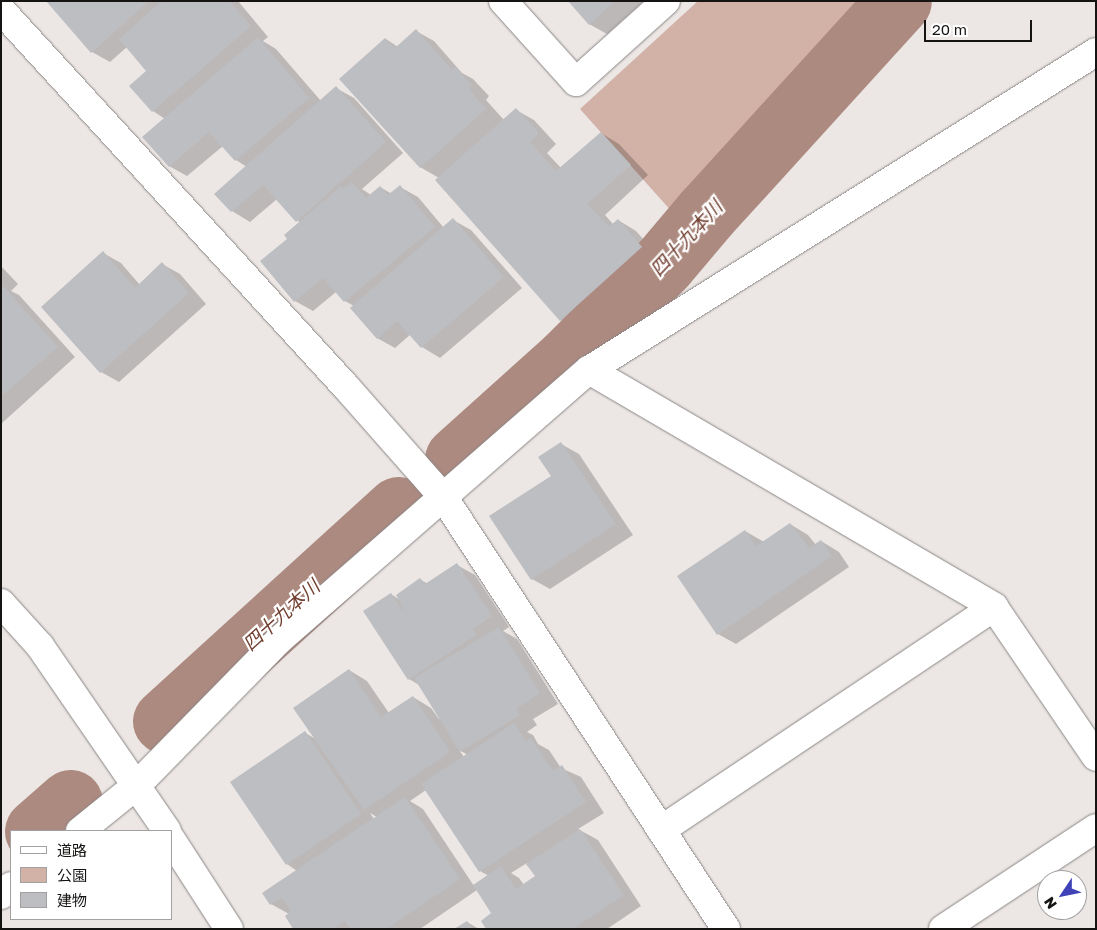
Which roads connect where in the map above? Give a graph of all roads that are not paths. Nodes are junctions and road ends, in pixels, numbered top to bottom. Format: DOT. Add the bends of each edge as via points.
graph roads {
  1 [pos="503,1"];
  2 [pos="666,1"];
  3 [pos="1,10"];
  4 [pos="1096,52"];
  5 [pos="590,370"];
  6 [pos="444,498"];
  7 [pos="1,603"];
  8 [pos="994,607"];
  9 [pos="1096,757"];
  10 [pos="137,785"];
  11 [pos="1096,828"];
  12 [pos="81,830"];
  13 [pos="165,830"];
  14 [pos="661,830"];
  15 [pos="172,841"];
  16 [pos="229,929"];
  17 [pos="726,929"];
  18 [pos="943,929"];
  1 -- 2 [label="street" via="576,82"];
  3 -- 6 [label="street"];
  4 -- 5 [label="street"];
  5 -- 6 [label="street"];
  5 -- 8 [label="street"];
  6 -- 10 [label="street" via="279,640"];
  6 -- 14 [label="street"];
  7 -- 10 [label="street" via="40,646"];
  8 -- 9 [label="street"];
  8 -- 14 [label="street"];
  10 -- 12 [label="street"];
  10 -- 13 [label="street"];
  11 -- 18 [label="street"];
  14 -- 17 [label="street"];
  15 -- 16 [label="street"];
}
